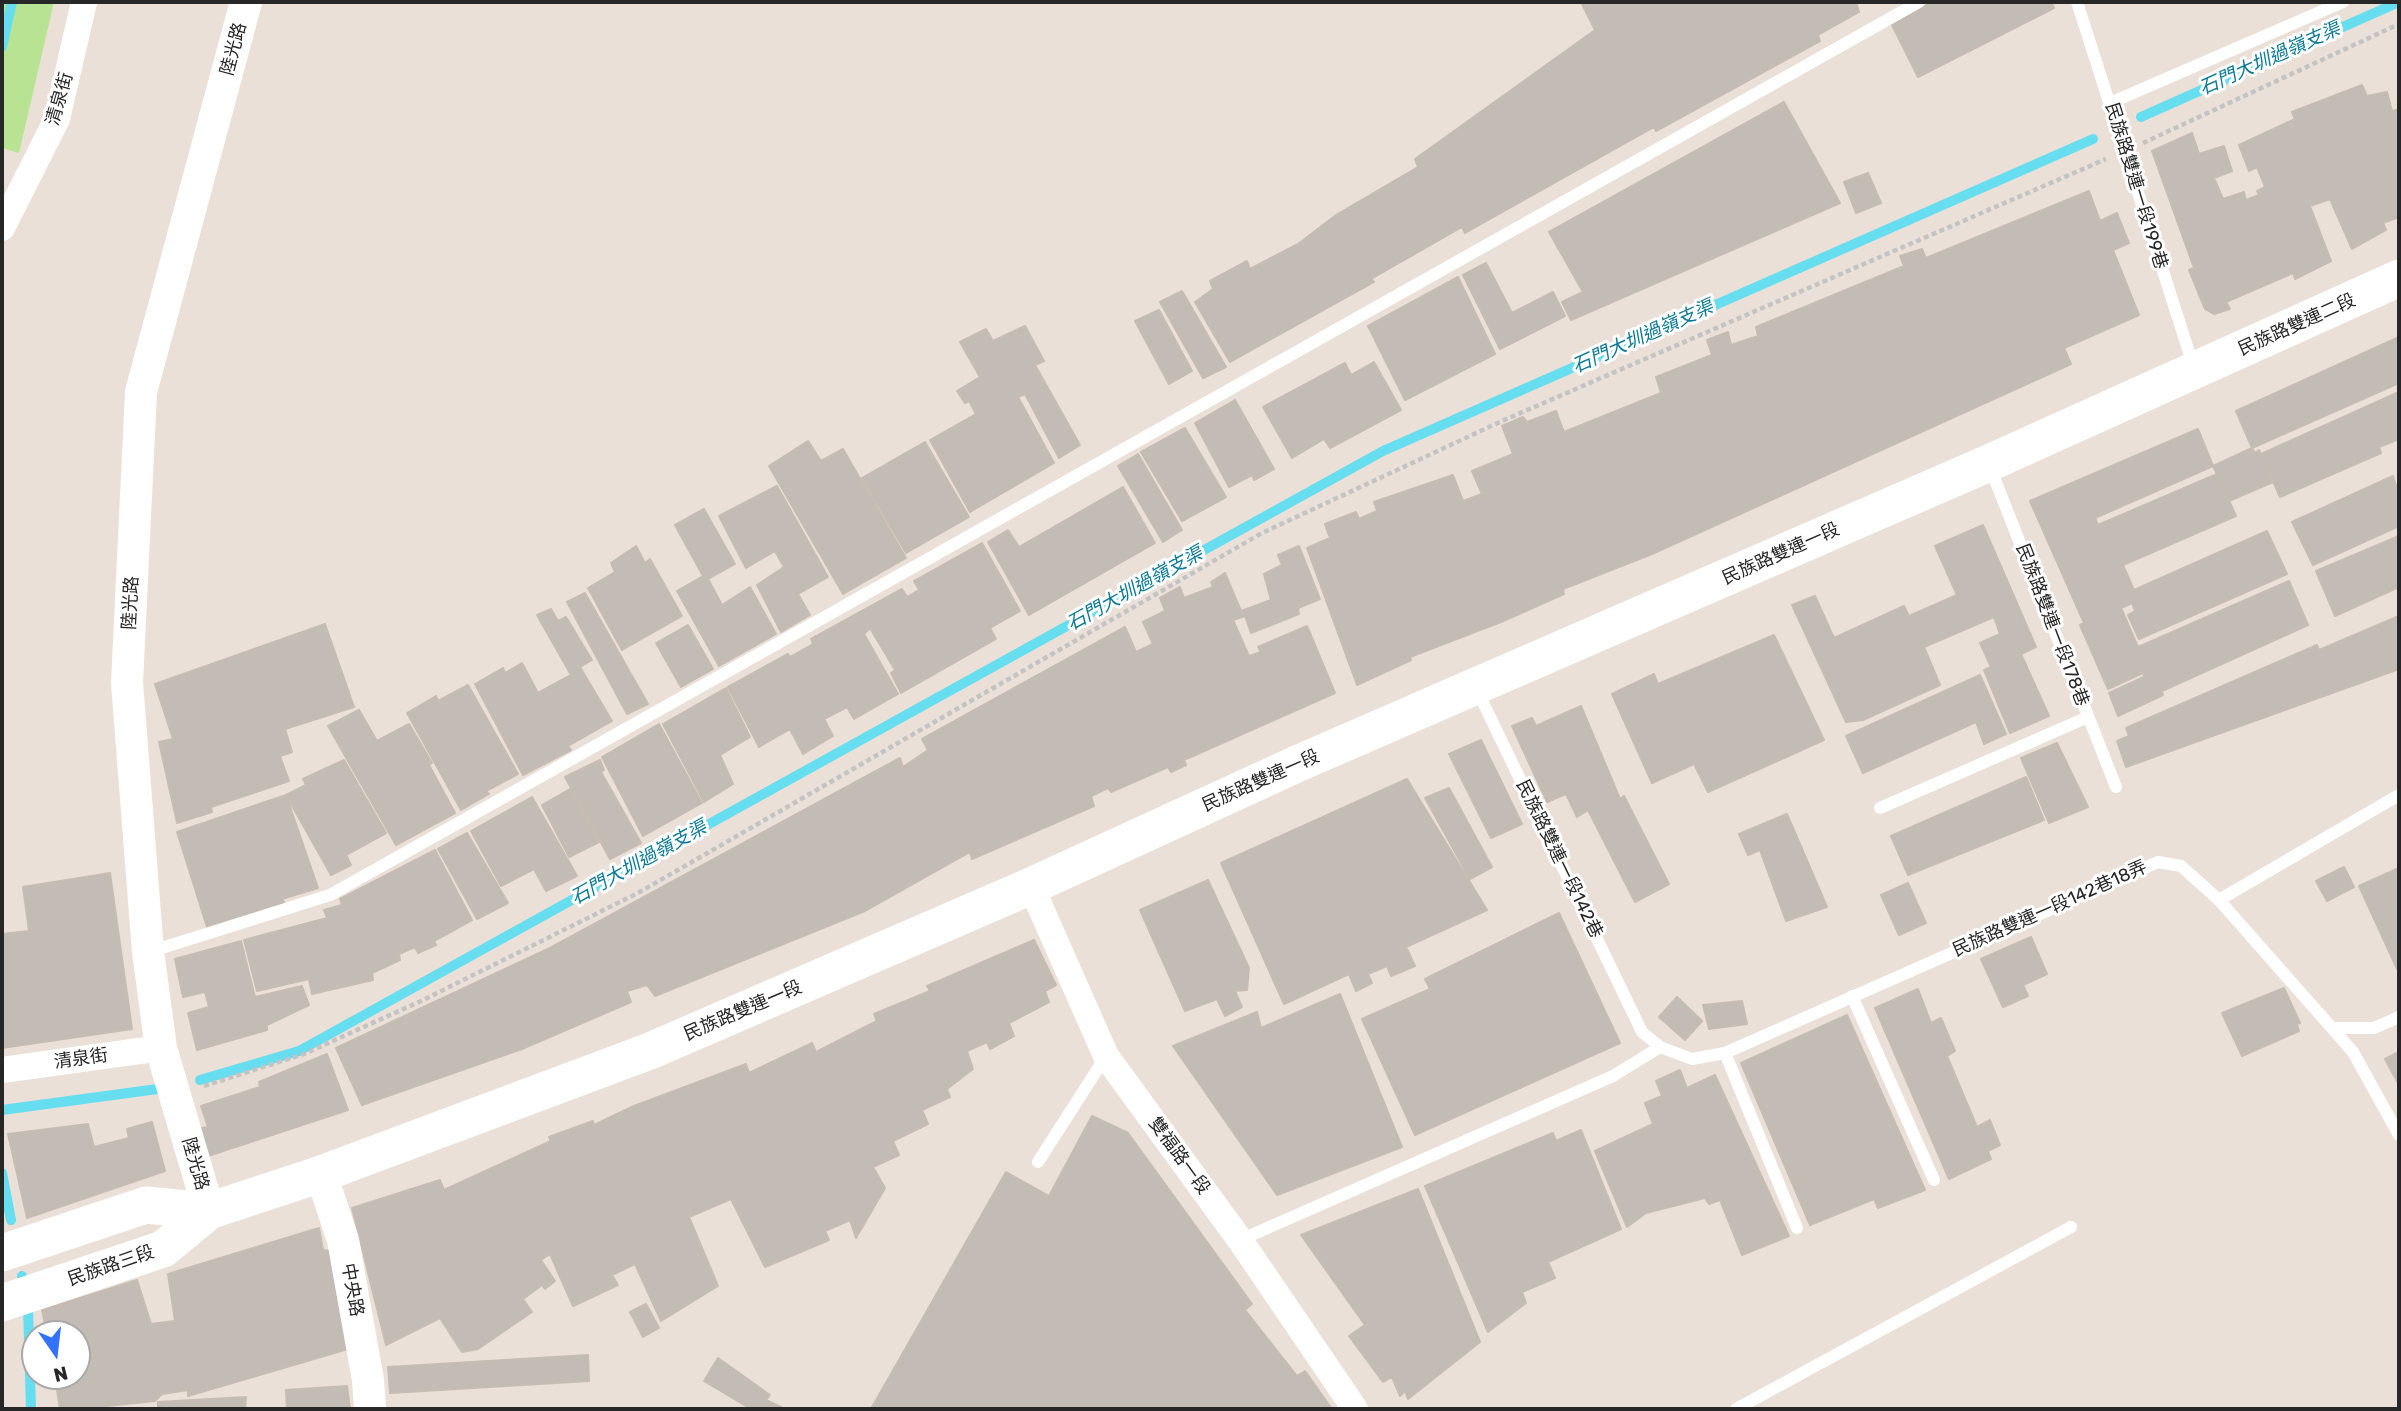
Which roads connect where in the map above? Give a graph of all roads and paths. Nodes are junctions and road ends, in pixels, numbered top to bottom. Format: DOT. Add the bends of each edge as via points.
graph roads {
  1 [pos="83,2"];
  2 [pos="246,2"];
  3 [pos="1919,2"];
  4 [pos="2077,2"];
  5 [pos="2343,2"];
  6 [pos="2399,24"];
  7 [pos="2110,103"];
  8 [pos="2123,152"];
  9 [pos="9,200"];
  10 [pos="2,228"];
  11 [pos="2399,278"];
  12 [pos="2195,371"];
  13 [pos="1989,463"];
  14 [pos="1475,687"];
  15 [pos="2088,717"];
  16 [pos="2116,787"];
  17 [pos="2399,795"];
  18 [pos="1880,808"];
  19 [pos="1031,886"];
  20 [pos="2219,900"];
  21 [pos="148,952"];
  22 [pos="1852,996"];
  23 [pos="2399,1017"];
  24 [pos="2332,1028"];
  25 [pos="1642,1032"];
  26 [pos="161,1048"];
  27 [pos="1660,1048"];
  28 [pos="1725,1053"];
  29 [pos="1106,1056"];
  30 [pos="2,1070"];
  31 [pos="175,1095"];
  32 [pos="2399,1135"];
  33 [pos="1038,1161"];
  34 [pos="321,1174"];
  35 [pos="1934,1180"];
  36 [pos="209,1210"];
  37 [pos="2071,1227"];
  38 [pos="1797,1228"];
  39 [pos="1240,1240"];
  40 [pos="2,1254"];
  41 [pos="5,1303"];
  42 [pos="370,1409"];
  43 [pos="1355,1409"];
  44 [pos="1736,1409"];
  1 -- 9 [label="street, 清泉街" via="57,119"];
  2 -- 21 [label="street, 陸光路" via="141,392 127,683"];
  3 -- 21 [label="lane" via="330,895"];
  4 -- 7 [label="lane, 民族路雙連一段199巷"];
  5 -- 7 [label="lane"];
  6 -- 8 [label="path"];
  7 -- 8 [label="lane, 民族路雙連一段199巷"];
  8 -- 12 [label="lane, 民族路雙連一段199巷"];
  8 -- 31 [label="path" via="1502,421 1262,533 638,894 304,1054"];
  9 -- 10 [label="street, 清泉街"];
  11 -- 12 [label="main road, 民族路雙連二段"];
  12 -- 13 [label="main road, 民族路雙連一段"];
  13 -- 14 [label="main road, 民族路雙連一段"];
  13 -- 15 [label="lane, 民族路雙連一段178巷"];
  14 -- 19 [label="main road, 民族路雙連一段"];
  14 -- 25 [label="lane, 民族路雙連一段142巷"];
  15 -- 16 [label="lane, 民族路雙連一段178巷"];
  15 -- 18 [label="lane"];
  17 -- 20 [label="lane"];
  19 -- 29 [label="street, 雙福路一段"];
  19 -- 34 [label="main road, 民族路雙連一段" via="650,1051"];
  20 -- 22 [label="lane, 民族路雙連一段142巷18弄" via="2181,866 2158,862"];
  20 -- 24 [label="lane, 民族路雙連一段142巷18弄"];
  21 -- 26 [label="street, 陸光路"];
  22 -- 28 [label="lane, 民族路雙連一段142巷18弄"];
  22 -- 35 [label="lane"];
  23 -- 24 [label="lane" via="2374,1028"];
  24 -- 32 [label="lane, 民族路雙連一段142巷18弄" via="2353,1052"];
  25 -- 27 [label="lane, 民族路雙連一段142巷18弄"];
  26 -- 30 [label="street, 清泉街"];
  26 -- 31 [label="street, 陸光路"];
  27 -- 28 [label="lane, 民族路雙連一段142巷18弄" via="1692,1059"];
  27 -- 39 [label="lane" via="1613,1076"];
  28 -- 38 [label="lane"];
  29 -- 33 [label="lane"];
  29 -- 39 [label="street, 雙福路一段"];
  31 -- 36 [label="street, 陸光路"];
  34 -- 36 [label="main road, 民族路三段"];
  34 -- 42 [label="street, 中央路" via="343,1240"];
  36 -- 40 [label="main road, 民族路三段" via="146,1205"];
  36 -- 41 [label="main road, 民族路三段" via="163,1249"];
  37 -- 44 [label="lane"];
  39 -- 43 [label="street, 雙福路一段"];
}
